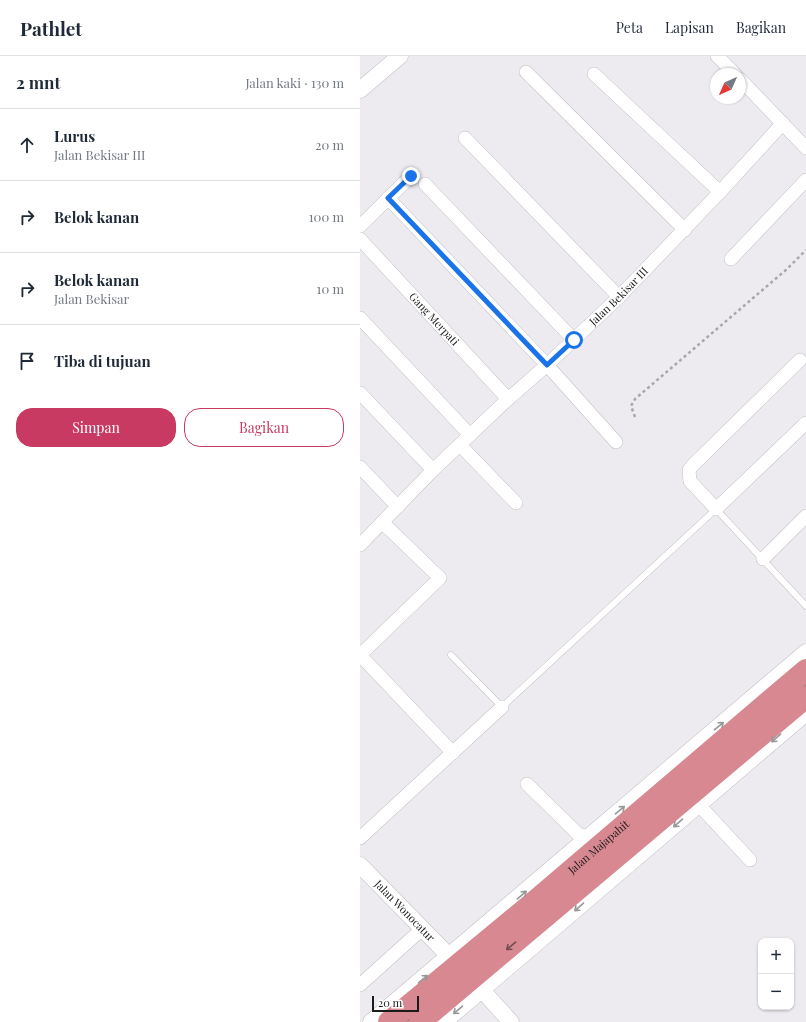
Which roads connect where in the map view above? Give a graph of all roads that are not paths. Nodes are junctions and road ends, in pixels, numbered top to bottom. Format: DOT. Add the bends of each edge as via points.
graph roads {
  1 [pos="400,56"];
  2 [pos="717,56"];
  3 [pos="729,68"];
  4 [pos="526,72"];
  5 [pos="594,74"];
  6 [pos="746,85"];
  7 [pos="360,90"];
  8 [pos="783,123"];
  9 [pos="465,138"];
  10 [pos="806,148"];
  11 [pos="411,176"];
  12 [pos="806,180"];
  13 [pos="425,184"];
  14 [pos="720,192"];
  15 [pos="388,198"];
  16 [pos="360,226"];
  17 [pos="685,230"];
  18 [pos="360,239"];
  19 [pos="731,259"];
  20 [pos="620,297"];
  21 [pos="360,318"];
  22 [pos="574,340"];
  23 [pos="800,360"];
  24 [pos="547,365"];
  25 [pos="360,393"];
  26 [pos="508,399"];
  27 [pos="806,423"];
  28 [pos="470,435"];
  29 [pos="616,442"];
  30 [pos="460,445"];
  31 [pos="360,467"];
  32 [pos="434,470"];
  33 [pos="516,503"];
  34 [pos="398,507"];
  35 [pos="716,509"];
  36 [pos="806,516"];
  37 [pos="383,523"];
  38 [pos="360,546"];
  39 [pos="763,559"];
  40 [pos="806,606"];
  41 [pos="806,652"];
  42 [pos="360,655"];
  43 [pos="451,655"];
  44 [pos="806,670"];
  45 [pos="806,697"];
  46 [pos="502,707"];
  47 [pos="804,719"];
  48 [pos="453,752"];
  49 [pos="527,784"];
  50 [pos="696,787"];
  51 [pos="660,808"];
  52 [pos="588,837"];
  53 [pos="360,838"];
  54 [pos="750,860"];
  55 [pos="360,865"];
  56 [pos="422,929"];
  57 [pos="450,957"];
  58 [pos="360,985"];
  59 [pos="482,990"];
  60 [pos="371,1022"];
  61 [pos="389,1022"];
  62 [pos="420,1022"];
  63 [pos="444,1022"];
  64 [pos="511,1022"];
  1 -- 7 [label="street"];
  2 -- 3 [label="street"];
  4 -- 17 [label="street"];
  5 -- 14 [label="street"];
  6 -- 8 [label="street"];
  8 -- 10 [label="street"];
  8 -- 14 [label="street, Jalan Bekisar III"];
  9 -- 20 [label="street"];
  11 -- 15 [label="street"];
  12 -- 19 [label="street"];
  13 -- 22 [label="street"];
  14 -- 17 [label="street, Jalan Bekisar III"];
  15 -- 16 [label="street"];
  15 -- 24 [label="street"];
  17 -- 20 [label="street, Jalan Bekisar III"];
  18 -- 26 [label="street, Gang Merpati"];
  20 -- 22 [label="street, Jalan Bekisar III"];
  21 -- 28 [label="street"];
  22 -- 24 [label="street, Jalan Bekisar III"];
  23 -- 35 [label="street" via="689,470 690,481"];
  24 -- 26 [label="street, Jalan Bekisar III"];
  24 -- 29 [label="street"];
  25 -- 32 [label="street"];
  26 -- 28 [label="street, Jalan Bekisar III"];
  27 -- 35 [label="street"];
  28 -- 30 [label="street, Jalan Bekisar III"];
  30 -- 32 [label="street, Jalan Bekisar III"];
  30 -- 33 [label="street"];
  31 -- 34 [label="street"];
  32 -- 34 [label="street, Jalan Bekisar III"];
  34 -- 37 [label="street, Jalan Bekisar III"];
  35 -- 39 [label="lane"];
  35 -- 46 [label="lane"];
  36 -- 39 [label="street"];
  37 -- 38 [label="street, Jalan Bekisar III"];
  37 -- 42 [label="street" via="440,578"];
  39 -- 40 [label="lane"];
  52 -- 41 [label="street, one-way"];
  42 -- 48 [label="street"];
  43 -- 46 [label="lane"];
  44 -- 50 [label="highway, Jalan Majapahit"];
  45 -- 50 [label="highway, Jalan Majapahit"];
  46 -- 48 [label="street"];
  47 -- 50 [label="street, one-way"];
  48 -- 53 [label="street"];
  49 -- 52 [label="street" via="578,834"];
  50 -- 51 [label="highway, Jalan Majapahit"];
  50 -- 54 [label="street"];
  50 -- 59 [label="street, one-way"];
  51 -- 61 [label="highway, Jalan Majapahit"];
  51 -- 62 [label="highway, Jalan Majapahit, one-way"];
  57 -- 52 [label="street, one-way"];
  55 -- 56 [label="street, Jalan Wonocatur"];
  56 -- 57 [label="street, Jalan Wonocatur"];
  56 -- 58 [label="street"];
  60 -- 57 [label="street, one-way"];
  59 -- 63 [label="street, one-way"];
  59 -- 64 [label="street"];
}
